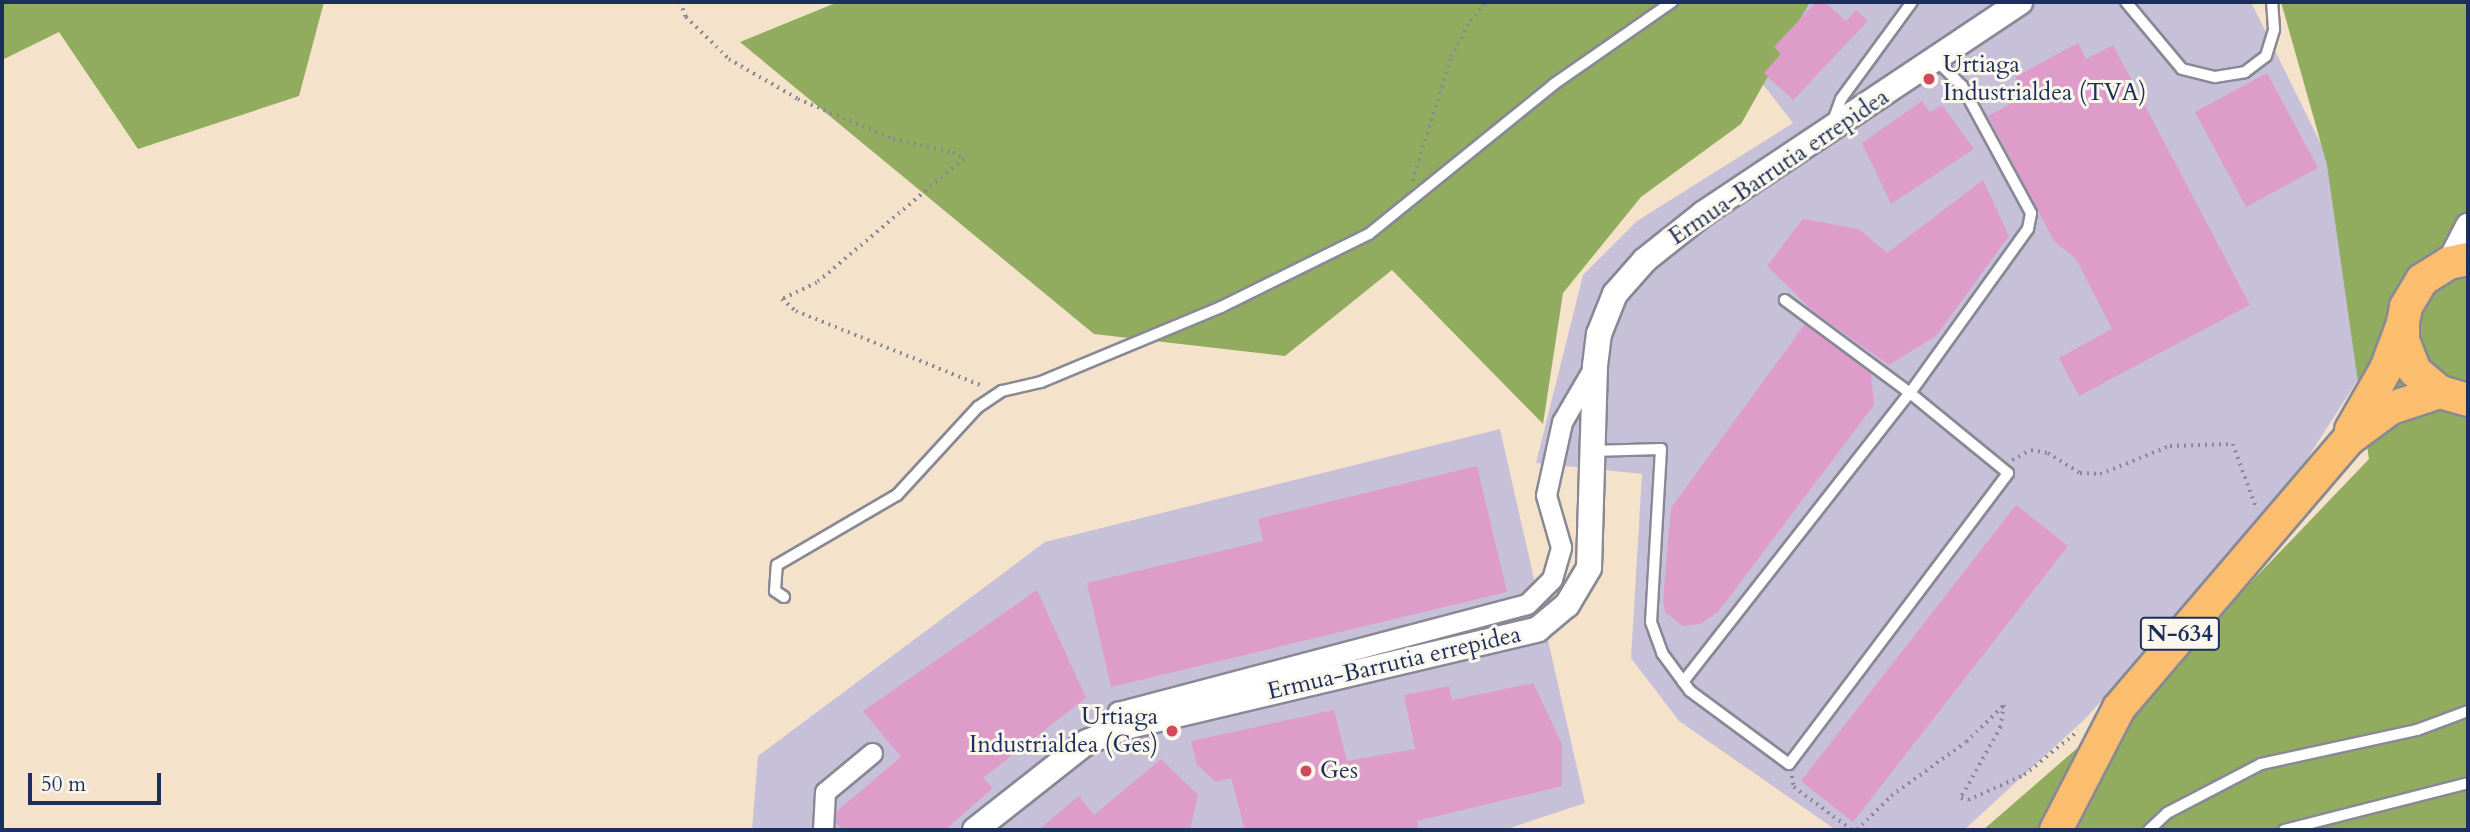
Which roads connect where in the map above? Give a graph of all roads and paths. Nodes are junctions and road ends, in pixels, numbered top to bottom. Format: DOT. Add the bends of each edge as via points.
graph roads {
  1 [pos="680,2"];
  2 [pos="1488,2"];
  3 [pos="1672,2"];
  4 [pos="1912,2"];
  5 [pos="2020,2"];
  6 [pos="2126,2"];
  7 [pos="2272,2"];
  8 [pos="1936,60"];
  9 [pos="1830,131"];
  10 [pos="1403,209"];
  11 [pos="2468,226"];
  12 [pos="2458,261"];
  13 [pos="1785,300"];
  14 [pos="2403,323"];
  15 [pos="1595,366"];
  16 [pos="1002,391"];
  17 [pos="1910,393"];
  18 [pos="2454,396"];
  19 [pos="1591,451"];
  20 [pos="2333,458"];
  21 [pos="2004,470"];
  22 [pos="2266,536"];
  23 [pos="784,597"];
  24 [pos="1683,682"];
  25 [pos="2468,711"];
  26 [pos="2087,726"];
  27 [pos="1125,727"];
  28 [pos="872,753"];
  29 [pos="1789,764"];
  30 [pos="2468,783"];
  31 [pos="823,830"];
  32 [pos="975,830"];
  33 [pos="1855,830"];
  34 [pos="2056,830"];
  35 [pos="2149,830"];
  36 [pos="2284,830"];
  1 -- 16 [label="path" via="685,17 729,59 798,99 893,139 953,152 964,159 817,283 782,299 796,311"];
  2 -- 10 [label="path" via="1470,21 1451,57"];
  3 -- 10 [label="lane" via="1554,84"];
  4 -- 9 [label="lane" via="1841,99"];
  5 -- 8 [label="street, Ermua-Barrutia errepidea"];
  6 -- 7 [label="lane" via="2182,69 2215,77 2245,72 2266,55 2274,29"];
  8 -- 9 [label="street, Ermua-Barrutia errepidea"];
  8 -- 17 [label="lane" via="1962,86 2031,213 2028,229 2016,247"];
  9 -- 15 [label="street, Ermua-Barrutia errepidea" via="1704,213 1645,260 1615,294 1599,334"];
  10 -- 16 [label="lane" via="1340,250 1221,307 1041,382"];
  11 -- 12 [label="street"];
  12 -- 14 [label="highway" via="2422,280 2409,300"];
  13 -- 17 [label="lane"];
  14 -- 18 [label="highway" via="2411,363"];
  14 -- 20 [label="highway" via="2386,369"];
  15 -- 19 [label="street, Ermua-Barrutia errepidea"];
  15 -- 27 [label="street" via="1562,422 1546,495 1561,547 1552,579 1527,604 1118,712"];
  16 -- 23 [label="lane" via="954,431 897,495 777,565 775,591"];
  17 -- 21 [label="lane"];
  17 -- 24 [label="lane"];
  18 -- 20 [label="highway" via="2380,414"];
  19 -- 24 [label="lane" via="1661,449 1651,622 1662,653"];
  19 -- 27 [label="street, Ermua-Barrutia errepidea" via="1589,568 1567,605 1538,629"];
  20 -- 22 [label="highway, N-634"];
  21 -- 22 [label="path" via="2017,454 2031,450 2048,453 2080,474 2100,474 2170,446 2233,444"];
  21 -- 29 [label="lane" via="2008,473"];
  22 -- 34 [label="highway, N-634" via="2119,708"];
  24 -- 29 [label="lane"];
  25 -- 35 [label="lane" via="2417,730 2261,764 2167,813"];
  26 -- 33 [label="path" via="2024,775 1968,800 1961,798 2001,727 2004,705 1966,742 1891,796"];
  27 -- 32 [label="street, Ermua-Barrutia errepidea" via="1087,742"];
  28 -- 31 [label="street" via="825,792"];
  29 -- 33 [label="path" via="1794,787"];
  30 -- 36 [label="lane"];
}
